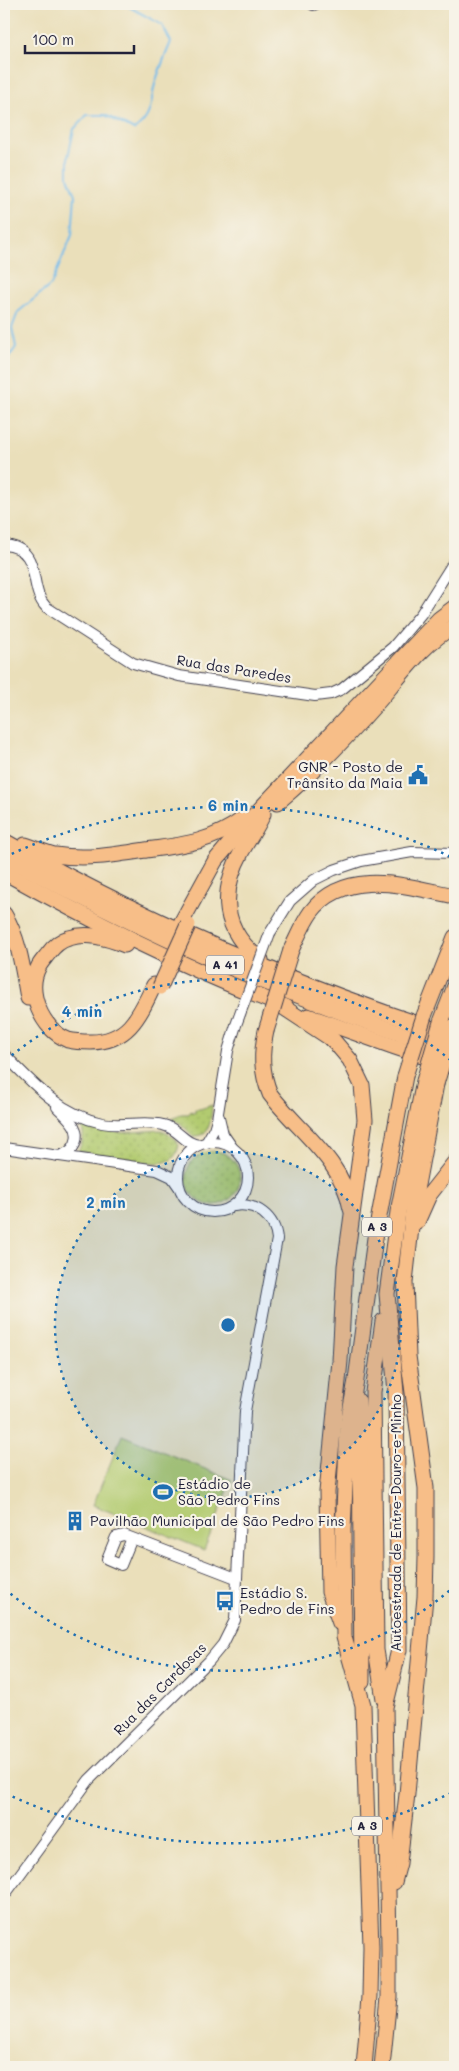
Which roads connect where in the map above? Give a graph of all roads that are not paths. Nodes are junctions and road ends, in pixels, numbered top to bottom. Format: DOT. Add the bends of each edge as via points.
graph roads {
  1 [pos="4,545"];
  2 [pos="455,560"];
  3 [pos="455,607"];
  4 [pos="455,626"];
  5 [pos="272,796"];
  6 [pos="263,814"];
  7 [pos="4,836"];
  8 [pos="4,841"];
  9 [pos="455,853"];
  10 [pos="4,856"];
  11 [pos="4,872"];
  12 [pos="455,896"];
  13 [pos="4,914"];
  14 [pos="185,924"];
  15 [pos="455,937"];
  16 [pos="155,950"];
  17 [pos="297,981"];
  18 [pos="157,986"];
  19 [pos="455,986"];
  20 [pos="280,1005"];
  21 [pos="451,1027"];
  22 [pos="455,1052"];
  23 [pos="4,1054"];
  24 [pos="455,1067"];
  25 [pos="430,1082"];
  26 [pos="42,1093"];
  27 [pos="219,1109"];
  28 [pos="181,1136"];
  29 [pos="202,1144"];
  30 [pos="4,1148"];
  31 [pos="236,1150"];
  32 [pos="58,1156"];
  33 [pos="183,1159"];
  34 [pos="455,1162"];
  35 [pos="157,1170"];
  36 [pos="248,1184"];
  37 [pos="180,1190"];
  38 [pos="234,1206"];
  39 [pos="255,1208"];
  40 [pos="352,1218"];
  41 [pos="407,1254"];
  42 [pos="387,1294"];
  43 [pos="356,1380"];
  44 [pos="132,1538"];
  45 [pos="236,1578"];
  46 [pos="344,1637"];
  47 [pos="363,1706"];
  48 [pos="385,1707"];
  49 [pos="4,1896"];
  50 [pos="389,1898"];
  51 [pos="364,2067"];
  52 [pos="382,2067"];
  1 -- 2 [label="street, Rua das Paredes" via="18,550 32,562 41,602 46,607 133,663 179,676 316,696 342,688 393,647 421,614"];
  3 -- 5 [label="highway" via="439,619"];
  4 -- 6 [label="highway" via="442,633 336,745"];
  5 -- 7 [label="highway" via="227,831 212,838 113,856 53,855"];
  5 -- 14 [label="highway" via="215,861"];
  6 -- 14 [label="highway" via="221,865"];
  6 -- 17 [label="highway" via="233,869 228,892 229,914 246,949 269,967"];
  8 -- 17 [label="highway" via="168,926"];
  9 -- 27 [label="street, bridge" via="412,852 361,861 314,880 290,901 270,933 236,1025"];
  10 -- 22 [label="highway, A 41" via="118,916 265,983"];
  11 -- 16 [label="highway, A 41"];
  12 -- 40 [label="highway, bridge" via="377,882 343,887 310,913 291,950 266,1030 262,1050 264,1080 270,1094 339,1173"];
  13 -- 18 [label="highway" via="11,925 23,967 31,1016 41,1030 64,1046 97,1050 120,1044 146,1022"];
  14 -- 18 [label="highway, bridge"];
  15 -- 43 [label="highway, A 3, bridge" via="405,1076 375,1238"];
  16 -- 18 [label="highway" via="136,950 108,938 68,938 53,948 38,967 33,992 41,1016 57,1034 68,1040 100,1042 129,1028"];
  16 -- 20 [label="highway, A 41"];
  17 -- 21 [label="highway"];
  19 -- 21 [label="highway"];
  20 -- 24 [label="highway, A 41"];
  20 -- 40 [label="highway" via="333,1040 350,1060 362,1086 365,1120"];
  21 -- 25 [label="highway, bridge"];
  23 -- 26 [label="street"];
  25 -- 41 [label="highway"];
  25 -- 42 [label="highway, Autoestrada de Entre-Douro-e-Minho / A 3" via="398,1212"];
  26 -- 28 [label="street" via="57,1104 102,1123 159,1124"];
  26 -- 32 [label="street" via="76,1128 78,1136 73,1148"];
  27 -- 29 [label="street" via="214,1128"];
  27 -- 31 [label="street" via="220,1128"];
  28 -- 29 [label="street" via="189,1143"];
  28 -- 33 [label="street" via="186,1146"];
  29 -- 31 [label="street" via="222,1143"];
  29 -- 33 [label="street"];
  30 -- 32 [label="street"];
  31 -- 36 [label="street" via="247,1169"];
  32 -- 35 [label="street"];
  33 -- 35 [label="street" via="172,1168"];
  33 -- 37 [label="street" via="178,1172"];
  34 -- 41 [label="highway" via="436,1184 423,1207"];
  35 -- 37 [label="street" via="172,1177"];
  36 -- 38 [label="street"];
  36 -- 39 [label="street" via="248,1196"];
  37 -- 38 [label="street" via="193,1206 203,1211 219,1212"];
  38 -- 39 [label="street"];
  39 -- 45 [label="street, Rua das Cardosas" via="272,1221 277,1239 245,1411"];
  40 -- 46 [label="highway" via="327,1492 329,1592"];
  41 -- 50 [label="highway" via="406,1336 426,1488 425,1597 399,1863"];
  42 -- 48 [label="highway, A 3" via="373,1392 376,1650"];
  42 -- 48 [label="highway, Autoestrada de Entre-Douro-e-Minho / A 3" via="396,1392 399,1621 398,1650"];
  43 -- 46 [label="highway, A 3" via="348,1424"];
  43 -- 47 [label="highway, A 3" via="360,1427"];
  44 -- 45 [label="street"];
  45 -- 49 [label="street, Rua das Cardosas" via="234,1620 223,1644 89,1780"];
  46 -- 47 [label="highway, A 3"];
  47 -- 51 [label="highway, A 3" via="371,1946"];
  48 -- 50 [label="highway, Autoestrada de Entre-Douro-e-Minho / A 3"];
  50 -- 52 [label="highway, Autoestrada de Entre-Douro-e-Minho / A 3" via="389,1997"];
}
